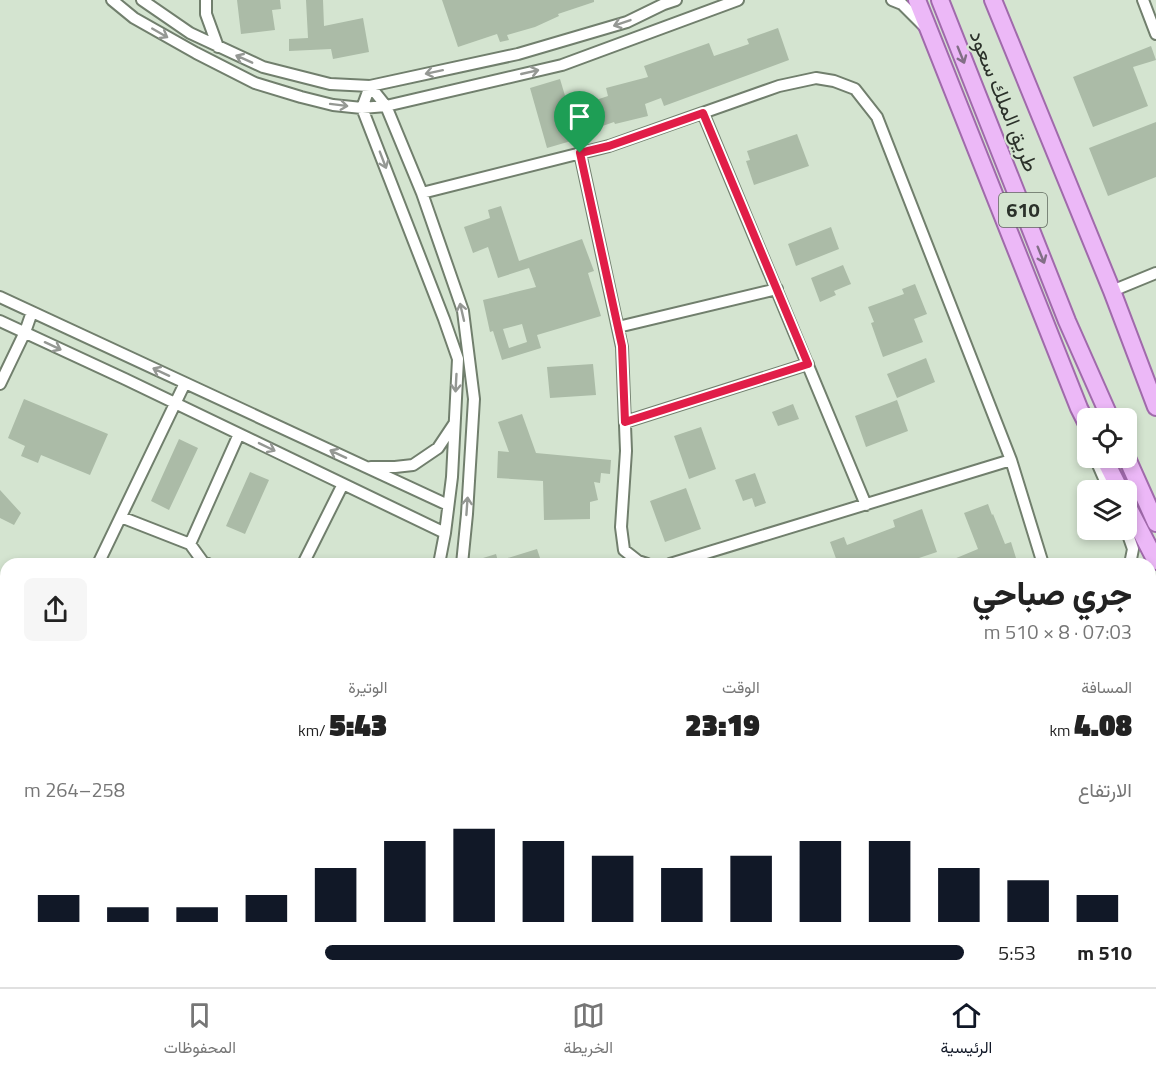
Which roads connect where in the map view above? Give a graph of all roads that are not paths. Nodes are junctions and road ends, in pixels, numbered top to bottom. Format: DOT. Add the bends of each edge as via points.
graph roads {
  1 [pos="112,0"];
  2 [pos="142,0"];
  3 [pos="206,0"];
  4 [pos="676,0"];
  5 [pos="738,0"];
  6 [pos="892,0"];
  7 [pos="917,0"];
  8 [pos="940,0"];
  9 [pos="993,0"];
  10 [pos="1143,0"];
  11 [pos="663,2"];
  12 [pos="928,30"];
  13 [pos="1156,34"];
  14 [pos="218,47"];
  15 [pos="370,86"];
  16 [pos="386,106"];
  17 [pos="362,108"];
  18 [pos="703,113"];
  19 [pos="580,153"];
  20 [pos="422,193"];
  21 [pos="1156,273"];
  22 [pos="777,289"];
  23 [pos="1112,291"];
  24 [pos="3,301"];
  25 [pos="32,312"];
  26 [pos="0,321"];
  27 [pos="618,327"];
  28 [pos="25,332"];
  29 [pos="808,364"];
  30 [pos="185,383"];
  31 [pos="0,384"];
  32 [pos="176,403"];
  33 [pos="1156,406"];
  34 [pos="1078,408"];
  35 [pos="1106,408"];
  36 [pos="625,422"];
  37 [pos="454,424"];
  38 [pos="239,434"];
  39 [pos="1011,460"];
  40 [pos="367,467"];
  41 [pos="1131,468"];
  42 [pos="344,484"];
  43 [pos="448,505"];
  44 [pos="866,505"];
  45 [pos="121,517"];
  46 [pos="1156,523"];
  47 [pos="1137,524"];
  48 [pos="445,533"];
  49 [pos="1130,540"];
  50 [pos="189,544"];
  51 [pos="101,558"];
  52 [pos="200,558"];
  53 [pos="306,558"];
  54 [pos="440,558"];
  55 [pos="463,558"];
  56 [pos="634,558"];
  57 [pos="690,558"];
  58 [pos="1041,558"];
  59 [pos="1131,558"];
  60 [pos="1154,558"];
  1 -- 17 [label="street, one-way" via="176,42 255,83 301,98"];
  2 -- 14 [label="street"];
  3 -- 14 [label="street" via="206,14"];
  4 -- 11 [label="street"];
  16 -- 5 [label="street, one-way" via="562,65"];
  6 -- 12 [label="street" via="902,4"];
  7 -- 12 [label="main road"];
  8 -- 35 [label="main road, طريق الملك سعود / 610, one-way" via="1067,321"];
  9 -- 23 [label="main road, طريق الملك سعود / 610"];
  10 -- 13 [label="street"];
  11 -- 15 [label="street, one-way" via="627,22 518,54"];
  12 -- 34 [label="main road"];
  15 -- 14 [label="street, one-way" via="330,84 263,67"];
  15 -- 16 [label="street"];
  15 -- 17 [label="street"];
  16 -- 17 [label="street"];
  16 -- 20 [label="street"];
  17 -- 37 [label="street, one-way" via="458,359"];
  18 -- 19 [label="street"];
  18 -- 22 [label="street"];
  18 -- 39 [label="street" via="779,86 816,78 855,89 877,117"];
  19 -- 20 [label="street"];
  19 -- 27 [label="street"];
  55 -- 20 [label="street, one-way" via="474,399 464,311"];
  21 -- 23 [label="street"];
  22 -- 27 [label="street"];
  22 -- 29 [label="street"];
  23 -- 33 [label="main road, طريق الملك سعود / 610"];
  24 -- 25 [label="street"];
  25 -- 28 [label="street"];
  30 -- 25 [label="street, one-way"];
  26 -- 28 [label="street"];
  27 -- 36 [label="street"];
  28 -- 31 [label="street"];
  28 -- 32 [label="street, one-way"];
  29 -- 36 [label="street"];
  29 -- 44 [label="street"];
  30 -- 32 [label="street"];
  40 -- 30 [label="street, one-way"];
  32 -- 38 [label="street"];
  32 -- 45 [label="street"];
  36 -- 56 [label="street" via="621,527 624,550"];
  37 -- 40 [label="street" via="438,448 412,465"];
  37 -- 43 [label="street"];
  38 -- 42 [label="street, one-way"];
  38 -- 50 [label="street"];
  39 -- 44 [label="street"];
  39 -- 58 [label="street"];
  40 -- 43 [label="street"];
  41 -- 46 [label="main road"];
  42 -- 48 [label="street"];
  42 -- 53 [label="street"];
  43 -- 48 [label="street"];
  44 -- 57 [label="street"];
  45 -- 50 [label="street"];
  45 -- 51 [label="street"];
  47 -- 60 [label="main road"];
  48 -- 54 [label="street"];
  49 -- 59 [label="street"];
  50 -- 52 [label="street"];
}
